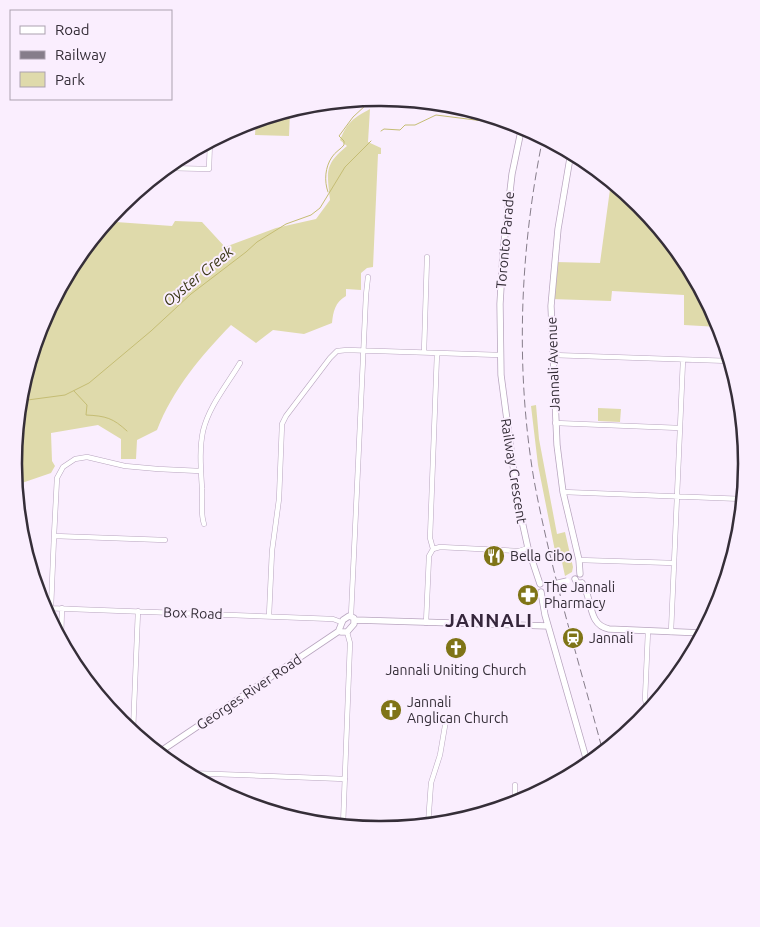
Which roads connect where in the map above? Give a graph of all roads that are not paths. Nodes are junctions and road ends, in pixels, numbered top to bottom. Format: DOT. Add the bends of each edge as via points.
graph roads {
  1 [pos="520,135"];
  2 [pos="210,149"];
  3 [pos="570,160"];
  4 [pos="178,168"];
  5 [pos="427,257"];
  6 [pos="368,277"];
  7 [pos="363,350"];
  8 [pos="424,352"];
  9 [pos="437,353"];
  10 [pos="500,355"];
  11 [pos="552,355"];
  12 [pos="683,360"];
  13 [pos="722,361"];
  14 [pos="240,363"];
  15 [pos="555,423"];
  16 [pos="680,428"];
  17 [pos="200,471"];
  18 [pos="564,492"];
  19 [pos="677,496"];
  20 [pos="735,499"];
  21 [pos="204,524"];
  22 [pos="54,536"];
  23 [pos="165,540"];
  24 [pos="528,548"];
  25 [pos="433,549"];
  26 [pos="579,560"];
  27 [pos="674,564"];
  28 [pos="578,577"];
  29 [pos="544,587"];
  30 [pos="51,603"];
  31 [pos="53,608"];
  32 [pos="62,608"];
  33 [pos="138,612"];
  34 [pos="270,616"];
  35 [pos="353,618"];
  36 [pos="341,622"];
  37 [pos="426,623"];
  38 [pos="61,626"];
  39 [pos="548,626"];
  40 [pos="340,631"];
  41 [pos="648,631"];
  42 [pos="347,632"];
  43 [pos="671,632"];
  44 [pos="695,633"];
  45 [pos="646,703"];
  46 [pos="446,720"];
  47 [pos="133,722"];
  48 [pos="164,749"];
  49 [pos="586,756"];
  50 [pos="202,774"];
  51 [pos="344,779"];
  52 [pos="516,785"];
  53 [pos="515,795"];
  54 [pos="429,818"];
  55 [pos="343,819"];
  1 -- 10 [label="street, Toronto Parade" via="503,252"];
  2 -- 4 [label="street" via="209,169"];
  3 -- 11 [label="street, Jannali Avenue" via="552,287"];
  5 -- 8 [label="street"];
  6 -- 7 [label="street"];
  7 -- 8 [label="street"];
  7 -- 34 [label="street" via="342,350 333,354 282,424"];
  7 -- 35 [label="street"];
  8 -- 9 [label="street"];
  9 -- 10 [label="street"];
  9 -- 25 [label="street" via="430,538"];
  10 -- 24 [label="street, Railway Crescent" via="512,471"];
  11 -- 12 [label="street"];
  11 -- 15 [label="street, Jannali Avenue"];
  12 -- 13 [label="street"];
  12 -- 16 [label="street"];
  14 -- 17 [label="street" via="205,424"];
  15 -- 16 [label="street"];
  15 -- 18 [label="street, Jannali Avenue"];
  16 -- 19 [label="street"];
  17 -- 21 [label="street"];
  17 -- 22 [label="street" via="130,466 87,457 75,459 63,467 57,478"];
  18 -- 19 [label="street"];
  18 -- 26 [label="street, Jannali Avenue"];
  19 -- 20 [label="street"];
  19 -- 27 [label="street"];
  22 -- 23 [label="street"];
  22 -- 30 [label="street"];
  24 -- 25 [label="street" via="519,551"];
  24 -- 29 [label="street, Railway Crescent"];
  25 -- 37 [label="street" via="429,556"];
  26 -- 27 [label="street"];
  26 -- 28 [label="street, Jannali Avenue"];
  27 -- 43 [label="street"];
  28 -- 29 [label="street, bridge"];
  28 -- 41 [label="street, Jannali Avenue" via="584,578 582,583 598,625 609,629"];
  29 -- 39 [label="street, Railway Crescent" via="541,596"];
  31 -- 32 [label="street, Box Road"];
  32 -- 33 [label="street, Box Road"];
  32 -- 38 [label="street"];
  33 -- 34 [label="street, Box Road"];
  33 -- 47 [label="street"];
  34 -- 36 [label="street, Box Road"];
  35 -- 36 [label="street" via="347,617"];
  35 -- 37 [label="street"];
  35 -- 42 [label="street" via="353,626"];
  36 -- 40 [label="street"];
  37 -- 39 [label="street"];
  39 -- 49 [label="street, Railway Crescent"];
  40 -- 42 [label="street"];
  40 -- 48 [label="street, Georges River Road"];
  41 -- 43 [label="street"];
  41 -- 45 [label="street"];
  42 -- 51 [label="street" via="350,643"];
  43 -- 44 [label="street"];
  46 -- 54 [label="street" via="431,783"];
  50 -- 51 [label="street"];
  51 -- 55 [label="street"];
  52 -- 53 [label="street"];
}
